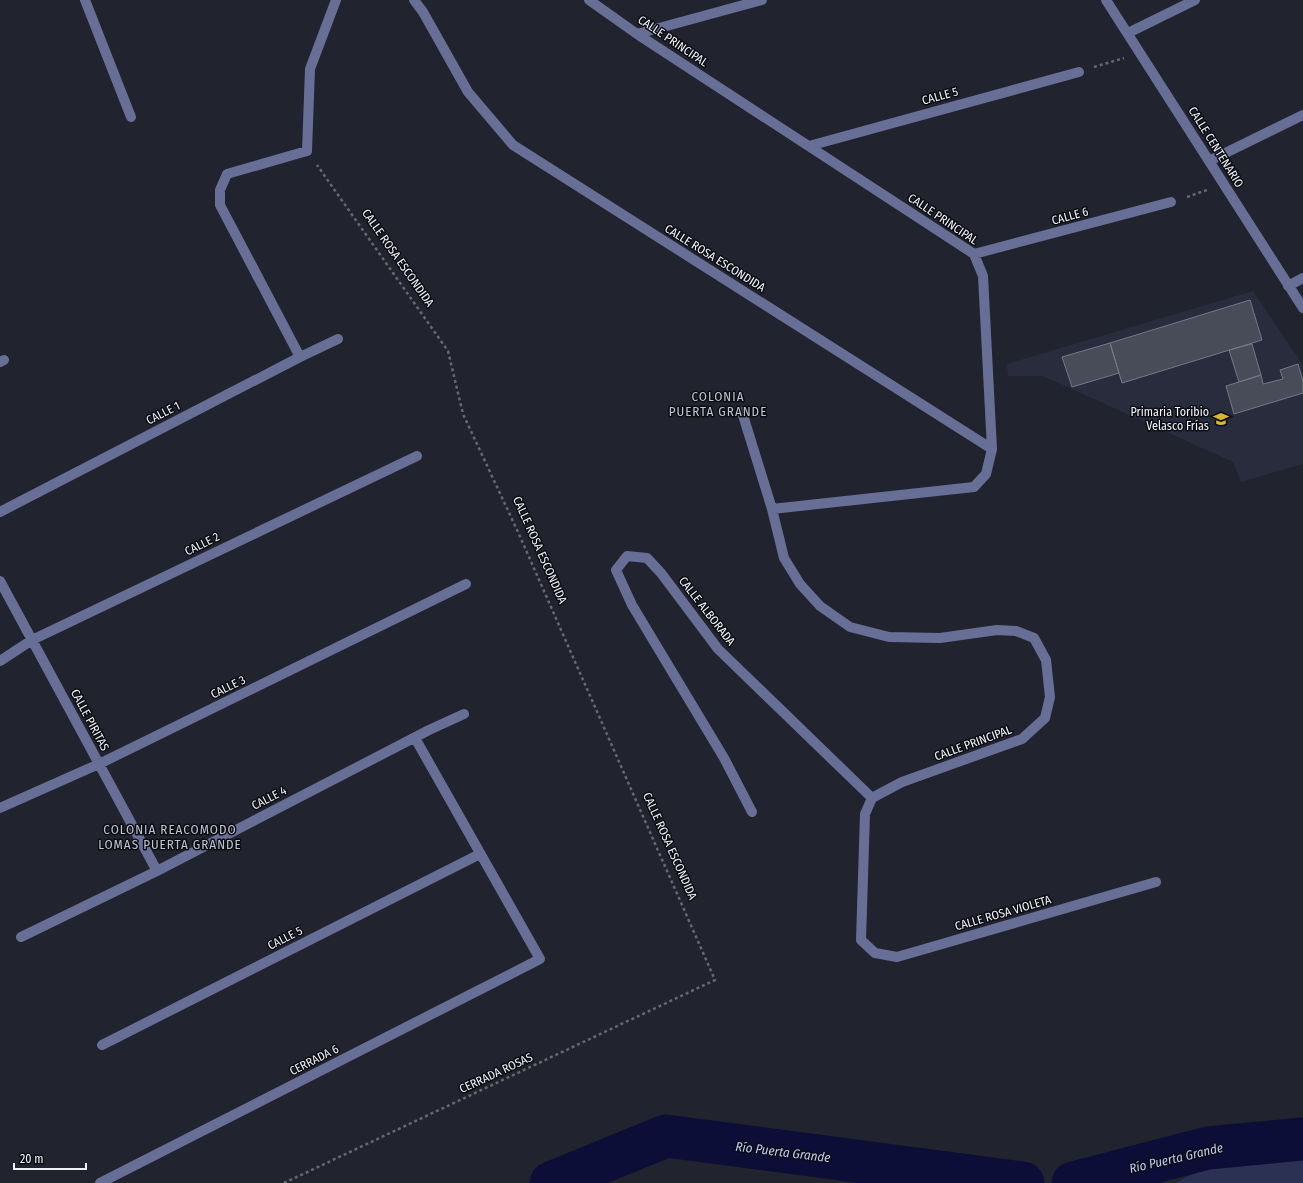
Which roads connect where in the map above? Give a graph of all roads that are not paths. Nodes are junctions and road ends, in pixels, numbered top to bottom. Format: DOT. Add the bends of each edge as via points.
graph roads {
  1 [pos="85,0"];
  2 [pos="336,0"];
  3 [pos="414,0"];
  4 [pos="590,0"];
  5 [pos="762,0"];
  6 [pos="1106,0"];
  7 [pos="1195,0"];
  8 [pos="1128,33"];
  9 [pos="637,34"];
  10 [pos="1079,72"];
  11 [pos="1303,115"];
  12 [pos="131,117"];
  13 [pos="808,146"];
  14 [pos="1209,161"];
  15 [pos="1171,202"];
  16 [pos="974,254"];
  17 [pos="1303,278"];
  18 [pos="1288,286"];
  19 [pos="1303,308"];
  20 [pos="338,339"];
  21 [pos="300,358"];
  22 [pos="742,412"];
  23 [pos="992,450"];
  24 [pos="417,456"];
  25 [pos="772,509"];
  26 [pos="0,512"];
  27 [pos="0,581"];
  28 [pos="466,584"];
  29 [pos="32,640"];
  30 [pos="0,661"];
  31 [pos="464,714"];
  32 [pos="415,738"];
  33 [pos="99,764"];
  34 [pos="872,798"];
  35 [pos="0,808"];
  36 [pos="752,812"];
  37 [pos="480,854"];
  38 [pos="157,871"];
  39 [pos="1156,882"];
  40 [pos="21,937"];
  41 [pos="102,1045"];
  42 [pos="100,1183"];
  1 -- 12 [label="street"];
  2 -- 21 [label="street" via="310,69 307,151 227,174 220,190 220,205"];
  3 -- 23 [label="street, CALLE ROSA ESCONDIDA" via="468,92 513,145"];
  4 -- 9 [label="street, CALLE PRINCIPAL"];
  5 -- 9 [label="street"];
  6 -- 8 [label="street, CALLE CENTENARIO"];
  7 -- 8 [label="street"];
  8 -- 14 [label="street, CALLE CENTENARIO"];
  9 -- 13 [label="street, CALLE PRINCIPAL"];
  10 -- 13 [label="street, CALLE 5"];
  11 -- 14 [label="street"];
  13 -- 16 [label="street, CALLE PRINCIPAL"];
  14 -- 18 [label="street, CALLE CENTENARIO"];
  15 -- 16 [label="street, CALLE 6"];
  16 -- 23 [label="street, CALLE PRINCIPAL" via="983,276"];
  17 -- 18 [label="street"];
  18 -- 19 [label="street, CALLE CENTENARIO"];
  20 -- 21 [label="street, CALLE 1"];
  21 -- 26 [label="street, CALLE 1"];
  22 -- 25 [label="street, CALLE PRINCIPAL"];
  23 -- 25 [label="street, CALLE PRINCIPAL" via="986,474 974,487"];
  24 -- 29 [label="street, CALLE 2"];
  25 -- 34 [label="street, CALLE PRINCIPAL" via="784,558 800,584 820,606 850,627 896,638 940,638 997,630 1016,631 1034,638 1046,660 1050,697 1045,718 1022,739 902,782"];
  27 -- 29 [label="street, CALLE PIRITAS"];
  28 -- 33 [label="street, CALLE 3"];
  29 -- 30 [label="street, CALLE 2"];
  29 -- 33 [label="street, CALLE PIRITAS"];
  31 -- 32 [label="street, CALLE 4"];
  32 -- 37 [label="street"];
  32 -- 38 [label="street, CALLE 4"];
  33 -- 35 [label="street, CALLE 3"];
  33 -- 38 [label="street, CALLE PIRITAS"];
  34 -- 36 [label="street, CALLE ALBORADA" via="718,649 647,558 627,556 616,570 632,605 724,758"];
  34 -- 39 [label="street, CALLE ROSA VIOLETA" via="865,814 861,940 875,953 897,957"];
  37 -- 41 [label="street, CALLE 5"];
  37 -- 42 [label="street, CERRADA 6" via="540,959"];
  38 -- 40 [label="street, CALLE 4"];
}
